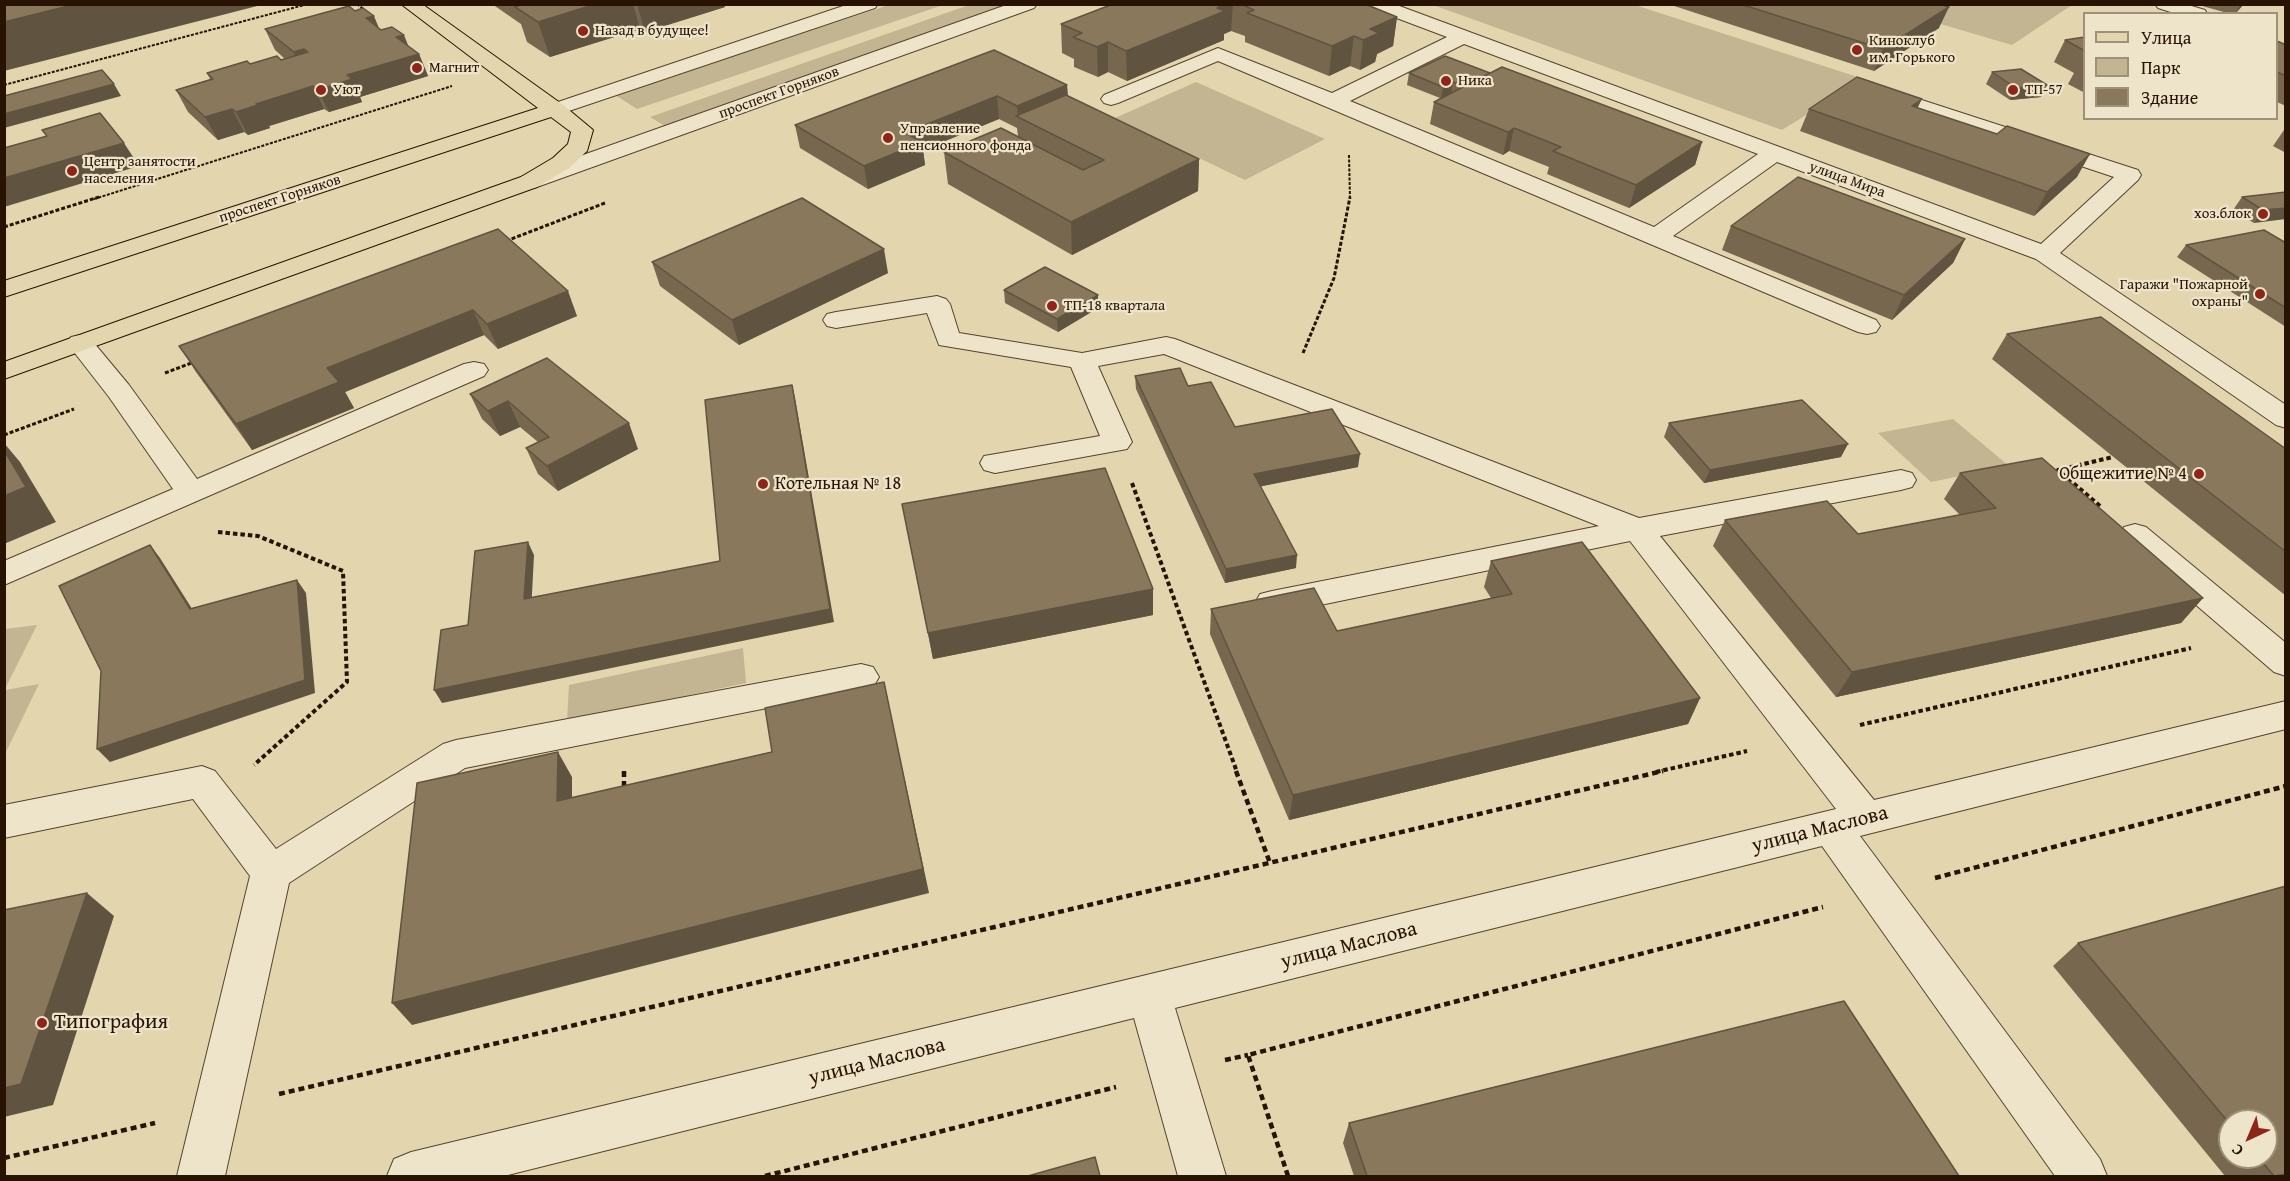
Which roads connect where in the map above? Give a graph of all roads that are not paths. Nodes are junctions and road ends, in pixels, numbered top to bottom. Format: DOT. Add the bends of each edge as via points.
graph roads {
  1 [pos="410,4"];
  2 [pos="869,4"];
  3 [pos="1028,4"];
  4 [pos="1376,4"];
  5 [pos="2164,4"];
  6 [pos="2191,12"];
  7 [pos="1463,37"];
  8 [pos="1890,96"];
  9 [pos="1111,99"];
  10 [pos="1339,103"];
  11 [pos="556,108"];
  12 [pos="1775,153"];
  13 [pos="529,182"];
  14 [pos="1656,237"];
  15 [pos="2045,254"];
  16 [pos="4,289"];
  17 [pos="836,320"];
  18 [pos="1867,326"];
  19 [pos="80,343"];
  20 [pos="1082,361"];
  21 [pos="474,370"];
  22 [pos="4,371"];
  23 [pos="2286,419"];
  24 [pos="995,463"];
  25 [pos="1901,480"];
  26 [pos="191,493"];
  27 [pos="1637,529"];
  28 [pos="2134,535"];
  29 [pos="4,574"];
  30 [pos="1245,608"];
  31 [pos="2286,663"];
  32 [pos="861,677"];
  33 [pos="2286,715"];
  34 [pos="4,822"];
  35 [pos="1848,823"];
  36 [pos="271,873"];
  37 [pos="1149,995"];
  38 [pos="201,1176"];
  39 [pos="411,1176"];
  40 [pos="1202,1176"];
  41 [pos="2083,1176"];
  1 -- 11 [label="main road"];
  2 -- 11 [label="street, проспект Горняков"];
  3 -- 13 [label="street, проспект Горняков"];
  4 -- 7 [label="street, улица Мира"];
  5 -- 6 [label="street"];
  7 -- 10 [label="street"];
  7 -- 12 [label="street, улица Мира"];
  8 -- 15 [label="street" via="2130,175"];
  9 -- 10 [label="street" via="1218,54"];
  10 -- 14 [label="street"];
  11 -- 13 [label="main road, проспект Горняков" via="582,130 579,146 561,163"];
  11 -- 16 [label="main road, проспект Горняков"];
  12 -- 14 [label="street"];
  12 -- 15 [label="street, улица Мира"];
  13 -- 19 [label="main road, проспект Горняков"];
  14 -- 18 [label="street"];
  15 -- 23 [label="street, улица Мира"];
  17 -- 20 [label="street" via="937,304 948,339"];
  19 -- 22 [label="main road, проспект Горняков"];
  19 -- 26 [label="street"];
  20 -- 24 [label="street" via="1117,442"];
  20 -- 27 [label="street" via="1166,345"];
  21 -- 26 [label="street"];
  25 -- 27 [label="street"];
  26 -- 29 [label="street"];
  27 -- 30 [label="street"];
  27 -- 35 [label="street" via="1803,738"];
  28 -- 31 [label="street"];
  32 -- 36 [label="street" via="456,755"];
  33 -- 35 [label="street, улица Маслова"];
  34 -- 36 [label="street" via="202,782"];
  35 -- 37 [label="street, улица Маслова"];
  35 -- 41 [label="street" via="1879,893"];
  36 -- 38 [label="street"];
  37 -- 39 [label="street, улица Маслова"];
  37 -- 40 [label="street"];
}
